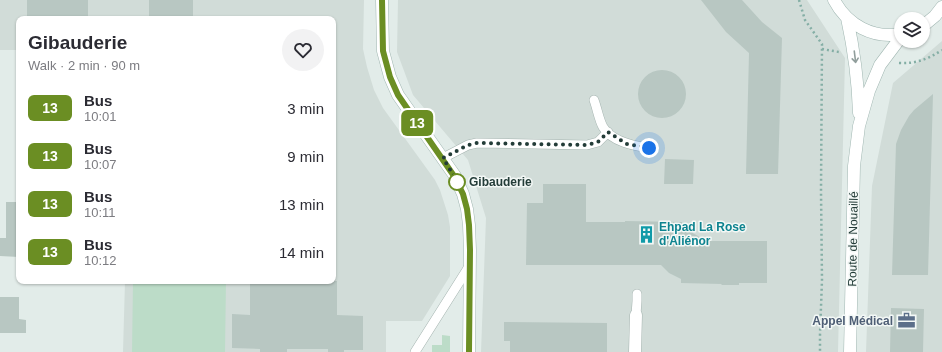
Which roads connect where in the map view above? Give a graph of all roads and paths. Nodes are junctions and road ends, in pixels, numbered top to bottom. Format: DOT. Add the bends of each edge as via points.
graph roads {
  1 [pos="382,0"];
  2 [pos="799,0"];
  3 [pos="834,0"];
  4 [pos="942,7"];
  5 [pos="847,18"];
  6 [pos="930,20"];
  7 [pos="894,35"];
  8 [pos="894,45"];
  9 [pos="594,100"];
  10 [pos="859,126"];
  11 [pos="608,132"];
  12 [pos="649,148"];
  13 [pos="443,158"];
  14 [pos="470,265"];
  15 [pos="637,294"];
  16 [pos="636,315"];
  17 [pos="415,352"];
  18 [pos="469,352"];
  19 [pos="635,352"];
  20 [pos="820,352"];
  21 [pos="850,352"];
  1 -- 13 [label="street" via="383,51 390,77 398,95"];
  2 -- 20 [label="path" via="804,20 822,44"];
  3 -- 5 [label="street"];
  4 -- 6 [label="street"];
  5 -- 7 [label="street" via="875,34"];
  5 -- 10 [label="street, Route de Nouaillé, one-way" via="854,47"];
  8 -- 10 [label="street, Route de Nouaillé" via="880,65"];
  9 -- 11 [label="lane" via="603,126"];
  10 -- 21 [label="street, Route de Nouaillé" via="854,166"];
  11 -- 12 [label="lane" via="627,144"];
  11 -- 13 [label="lane" via="598,142 587,145 477,143"];
  13 -- 14 [label="street" via="463,194 467,209"];
  14 -- 17 [label="lane"];
  14 -- 18 [label="street"];
  15 -- 16 [label="lane"];
  16 -- 19 [label="street"];
}
